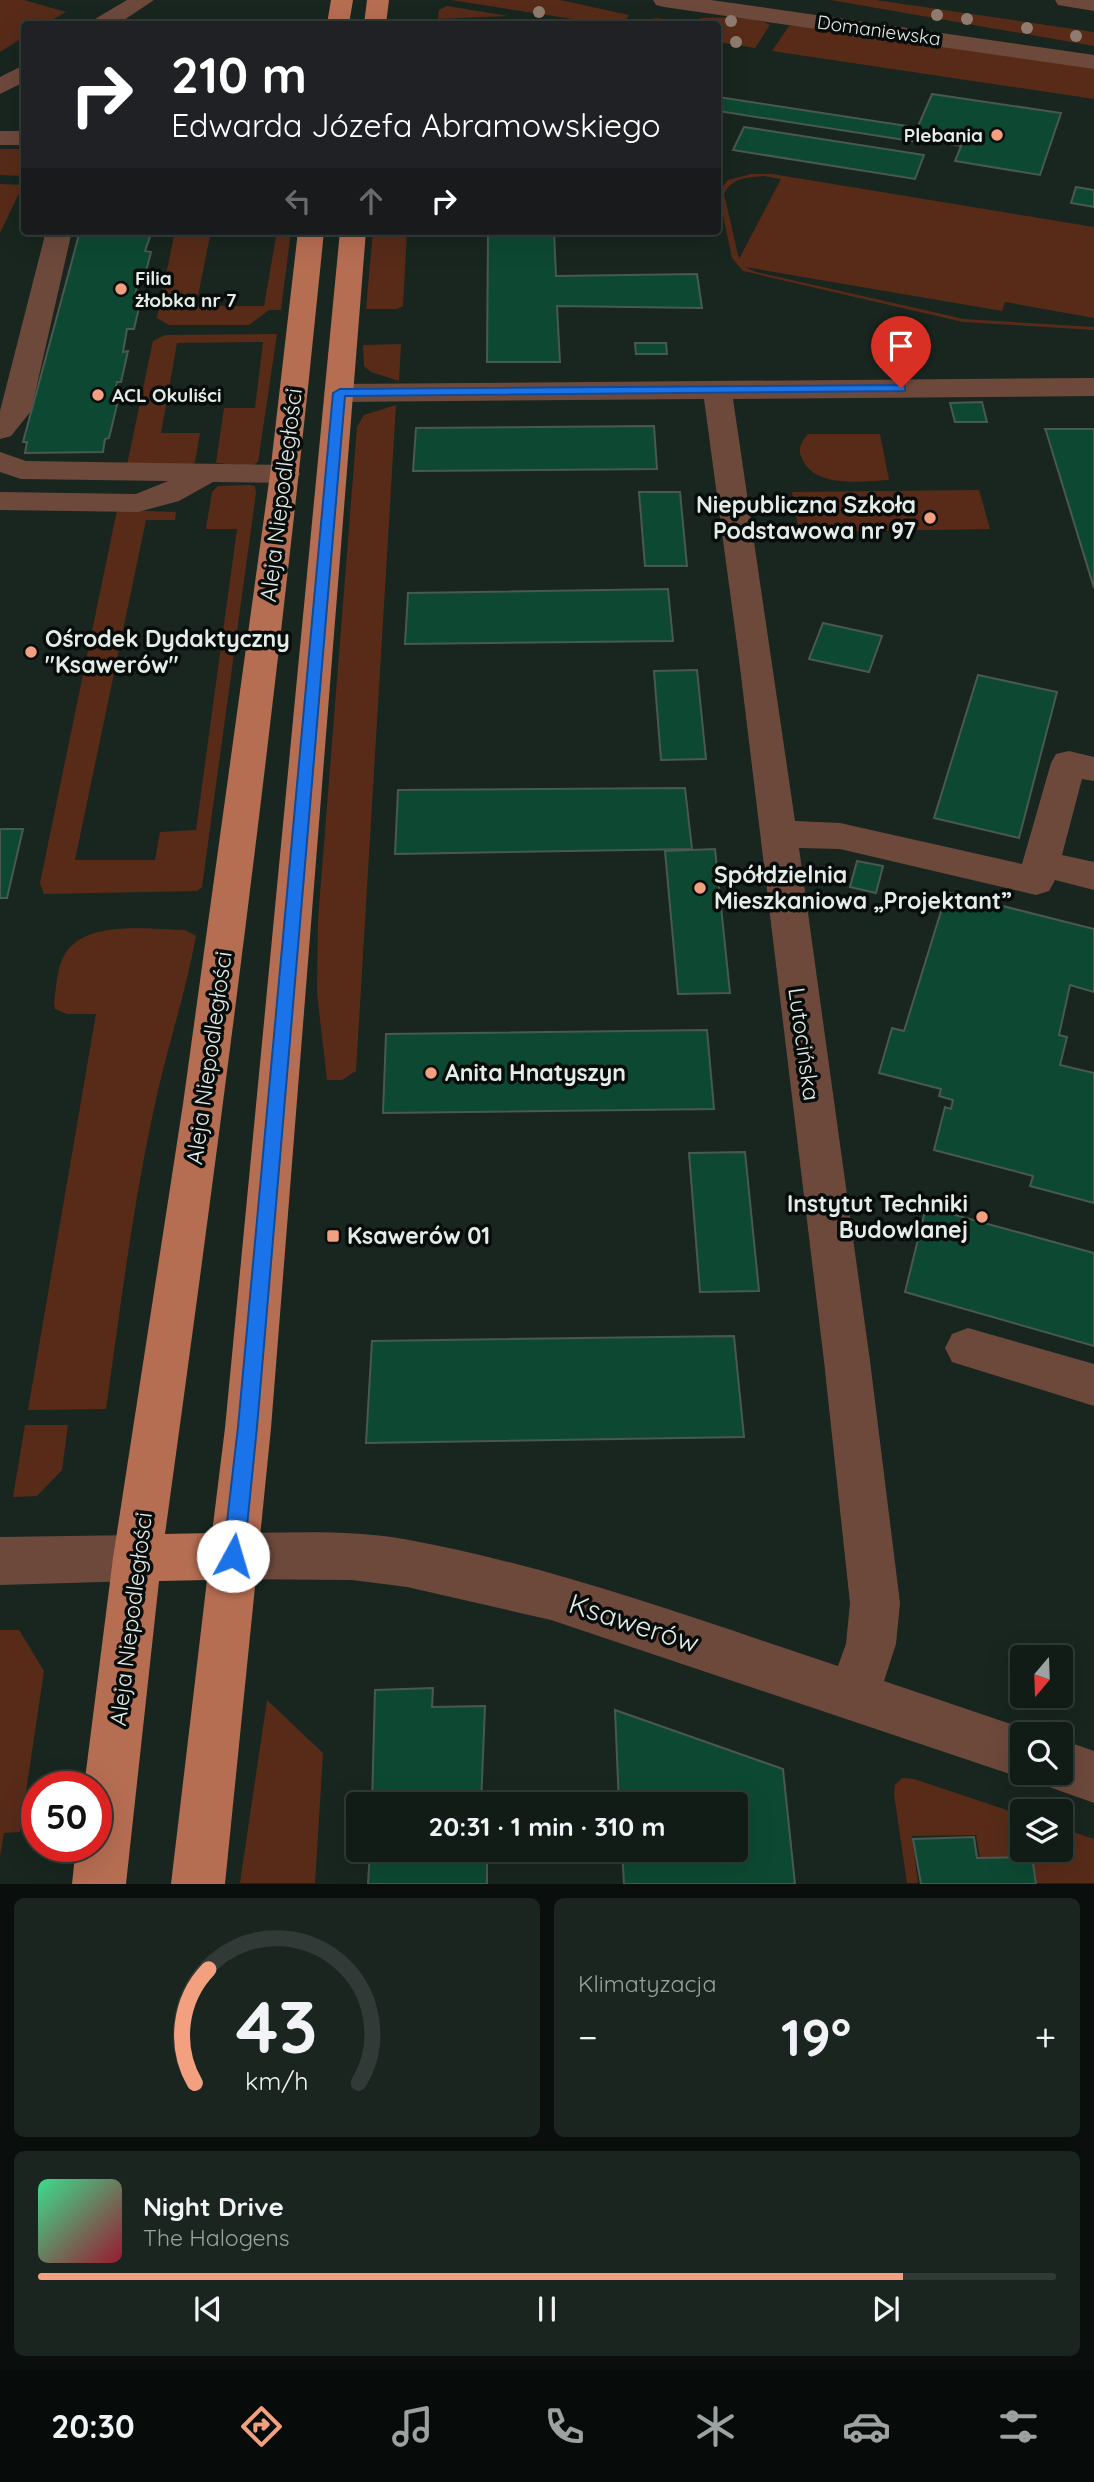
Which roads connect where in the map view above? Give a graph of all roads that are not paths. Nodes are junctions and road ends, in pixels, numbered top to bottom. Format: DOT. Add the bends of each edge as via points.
graph roads {
  1 [pos="143,0"];
  2 [pos="342,0"];
  3 [pos="378,0"];
  4 [pos="664,0"];
  5 [pos="791,0"];
  6 [pos="1066,0"];
  7 [pos="1094,4"];
  8 [pos="108,21"];
  9 [pos="338,21"];
  10 [pos="375,21"];
  11 [pos="1094,50"];
  12 [pos="1094,62"];
  13 [pos="21,74"];
  14 [pos="0,87"];
  15 [pos="0,138"];
  16 [pos="21,138"];
  17 [pos="58,235"];
  18 [pos="311,235"];
  19 [pos="353,235"];
  20 [pos="1094,387"];
  21 [pos="717,390"];
  22 [pos="340,393"];
  23 [pos="0,430"];
  24 [pos="0,461"];
  25 [pos="285,474"];
  26 [pos="203,475"];
  27 [pos="0,501"];
  28 [pos="1094,769"];
  29 [pos="777,834"];
  30 [pos="1041,863"];
  31 [pos="1094,876"];
  32 [pos="968,1348"];
  33 [pos="1094,1385"];
  34 [pos="233,1556"];
  35 [pos="137,1558"];
  36 [pos="0,1561"];
  37 [pos="853,1696"];
  38 [pos="1010,1748"];
  39 [pos="1073,1770"];
  40 [pos="1094,1777"];
  41 [pos="99,1884"];
  42 [pos="198,1884"];
  1 -- 8 [label="street"];
  2 -- 9 [label="main road"];
  3 -- 10 [label="main road"];
  4 -- 12 [label="street, Domaniewska"];
  5 -- 11 [label="street, Domaniewska"];
  6 -- 7 [label="street"];
  13 -- 14 [label="street"];
  15 -- 16 [label="street"];
  17 -- 23 [label="street" via="16,411"];
  18 -- 25 [label="main road, Aleja Niepodległości"];
  19 -- 22 [label="main road, Aleja Niepodległości"];
  20 -- 21 [label="street"];
  21 -- 22 [label="street"];
  21 -- 29 [label="street, Lutocińska"];
  22 -- 34 [label="main road, Aleja Niepodległości"];
  24 -- 26 [label="street" via="21,470"];
  25 -- 26 [label="street"];
  25 -- 35 [label="main road, Aleja Niepodległości" via="204,1104"];
  26 -- 27 [label="street" via="161,497 138,503"];
  28 -- 30 [label="street" via="1069,763"];
  29 -- 30 [label="street" via="840,836 1036,881"];
  29 -- 37 [label="street, Lutocińska" via="875,1603 872,1644"];
  30 -- 31 [label="street"];
  32 -- 33 [label="street"];
  34 -- 35 [label="main road"];
  34 -- 37 [label="street, Ksawerów" via="352,1557 467,1576 551,1596"];
  34 -- 42 [label="main road, Aleja Niepodległości"];
  35 -- 36 [label="street"];
  35 -- 41 [label="main road, Aleja Niepodległości"];
  37 -- 38 [label="street, Ksawerów"];
  39 -- 40 [label="street"];
}
